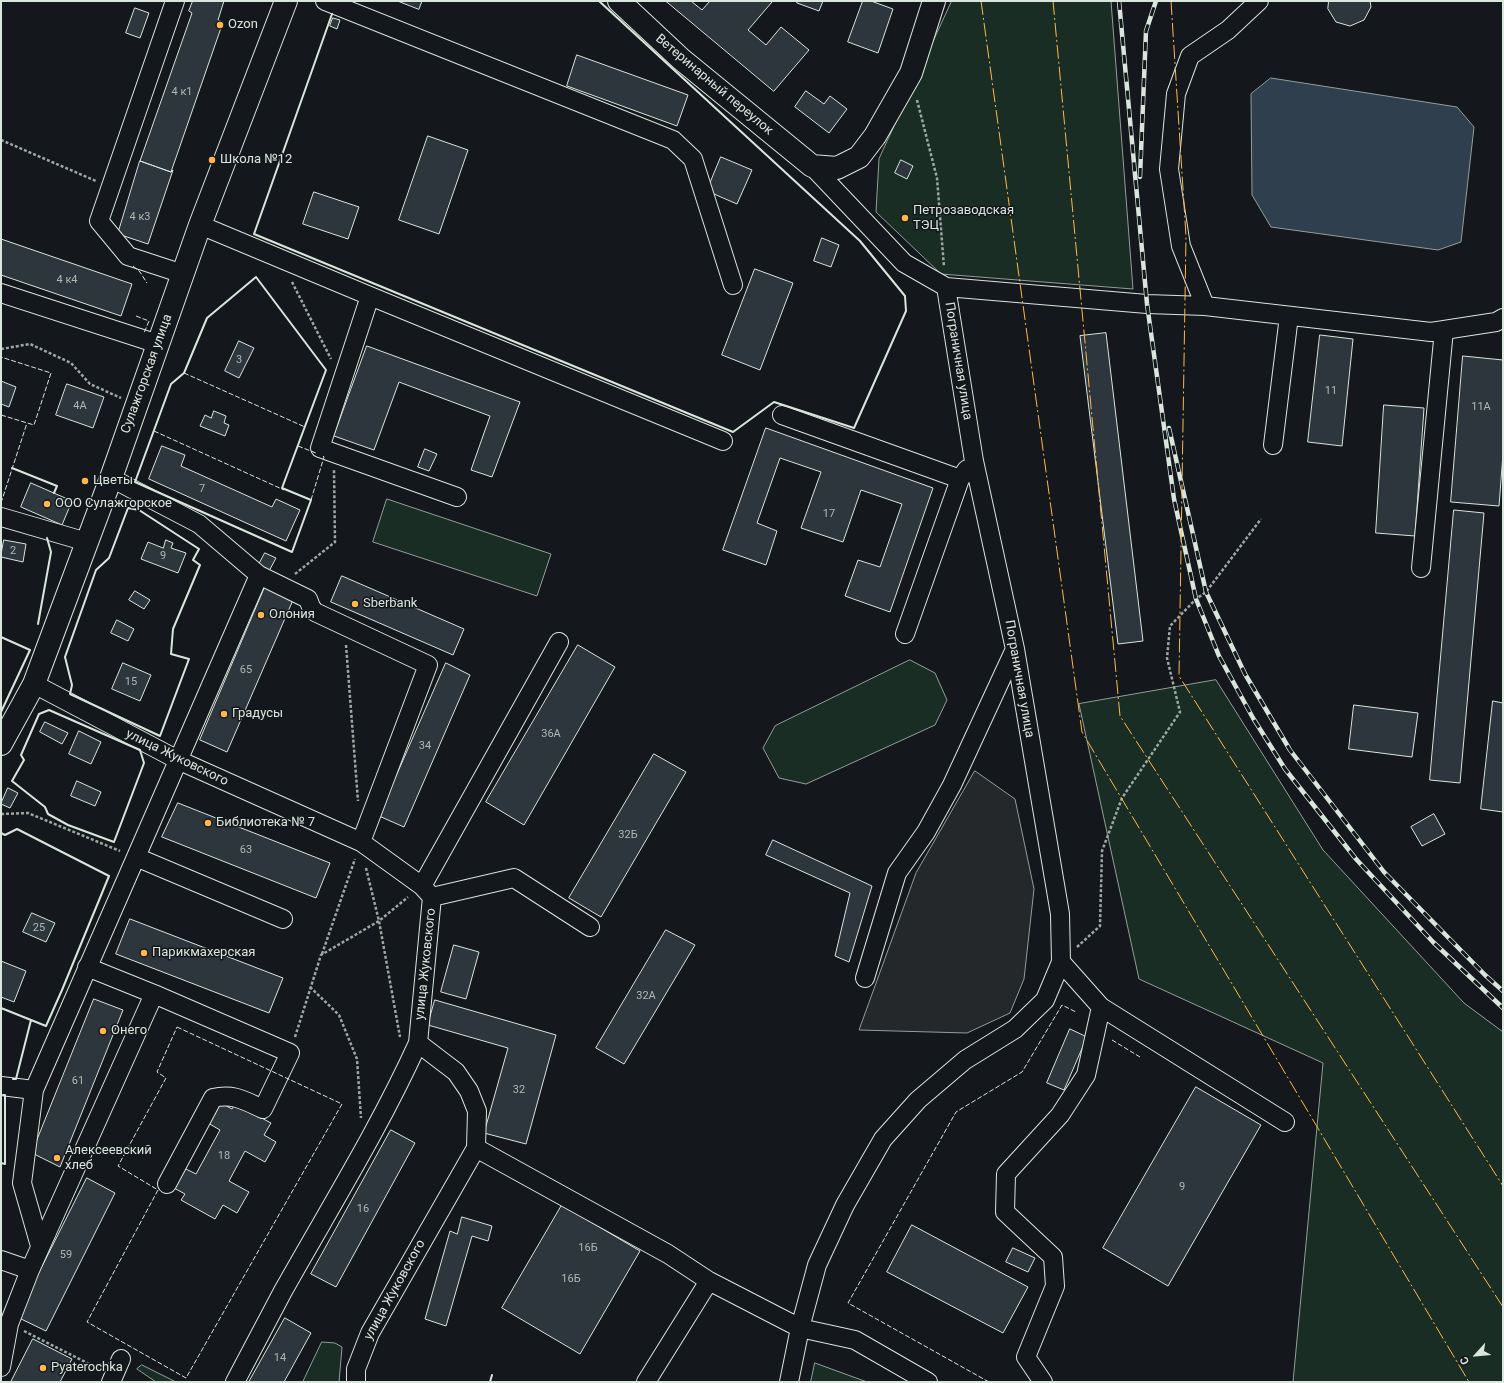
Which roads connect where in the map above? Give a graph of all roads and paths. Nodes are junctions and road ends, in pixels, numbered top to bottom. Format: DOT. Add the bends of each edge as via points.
graph roads {
  1 [pos="175,1"];
  2 [pos="286,1"];
  3 [pos="325,1"];
  4 [pos="619,1"];
  5 [pos="934,1"];
  6 [pos="1259,1"];
  7 [pos="911,73"];
  8 [pos="1,140"];
  9 [pos="812,166"];
  10 [pos="111,188"];
  11 [pos="200,225"];
  12 [pos="280,258"];
  13 [pos="184,274"];
  14 [pos="733,285"];
  15 [pos="946,287"];
  16 [pos="1,293"];
  17 [pos="370,296"];
  18 [pos="1206,306"];
  19 [pos="1289,316"];
  20 [pos="1503,318"];
  21 [pos="1444,330"];
  22 [pos="158,344"];
  23 [pos="1,349"];
  24 [pos="342,381"];
  25 [pos="136,404"];
  26 [pos="782,416"];
  27 [pos="723,442"];
  28 [pos="1272,445"];
  29 [pos="334,454"];
  30 [pos="974,461"];
  31 [pos="111,478"];
  32 [pos="960,479"];
  33 [pos="457,497"];
  34 [pos="1,517"];
  35 [pos="1261,519"];
  36 [pos="87,542"];
  37 [pos="1421,568"];
  38 [pos="259,575"];
  39 [pos="281,585"];
  40 [pos="905,634"];
  41 [pos="559,642"];
  42 [pos="1015,649"];
  43 [pos="34,684"];
  44 [pos="1,744"];
  45 [pos="178,760"];
  46 [pos="1,814"];
  47 [pos="360,842"];
  48 [pos="136,857"];
  49 [pos="427,892"];
  50 [pos="283,919"];
  51 [pos="590,927"];
  52 [pos="321,954"];
  53 [pos="1061,962"];
  54 [pos="87,967"];
  55 [pos="865,978"];
  56 [pos="310,987"];
  57 [pos="154,994"];
  58 [pos="1100,1007"];
  59 [pos="418,1043"];
  60 [pos="290,1053"];
  61 [pos="1,1086"];
  62 [pos="34,1090"];
  63 [pos="361,1121"];
  64 [pos="1286,1122"];
  65 [pos="476,1148"];
  66 [pos="166,1184"];
  67 [pos="40,1246"];
  68 [pos="1,1260"];
  69 [pos="30,1270"];
  70 [pos="709,1282"];
  71 [pos="9,1324"];
  72 [pos="800,1328"];
  73 [pos="121,1359"];
  74 [pos="1,1367"];
  75 [pos="112,1379"];
  76 [pos="236,1382"];
  77 [pos="356,1382"];
  78 [pos="646,1382"];
  79 [pos="789,1382"];
  80 [pos="928,1382"];
  81 [pos="1043,1382"];
  1 -- 10 [label="street"];
  2 -- 11 [label="main road, Сулажгорская улица"];
  3 -- 14 [label="street" via="673,140 693,159"];
  4 -- 9 [label="main road, Ветеринарный переулок" via="681,59"];
  5 -- 7 [label="main road"];
  6 -- 18 [label="street" via="1228,30 1190,56 1176,94 1169,169 1181,246"];
  7 -- 9 [label="main road" via="875,136 859,157 837,168"];
  7 -- 15 [label="path" via="937,178"];
  8 -- 10 [label="path"];
  9 -- 15 [label="street, Пограничная улица" via="904,263"];
  10 -- 13 [label="street" via="99,222 128,256"];
  11 -- 12 [label="street"];
  11 -- 13 [label="main road, Сулажгорская улица"];
  12 -- 17 [label="street"];
  12 -- 24 [label="path"];
  13 -- 22 [label="main road, Сулажгорская улица"];
  15 -- 18 [label="street" via="1147,304"];
  15 -- 30 [label="street, Пограничная улица"];
  16 -- 22 [label="street"];
  17 -- 24 [label="street"];
  17 -- 27 [label="street"];
  18 -- 19 [label="street"];
  19 -- 21 [label="street" via="1431,332"];
  19 -- 28 [label="street"];
  20 -- 21 [label="street" via="1496,322"];
  21 -- 37 [label="street"];
  22 -- 25 [label="main road, Сулажгорская улица"];
  23 -- 25 [label="path" via="30,344 71,363 90,384"];
  24 -- 29 [label="street" via="320,448"];
  25 -- 31 [label="main road, Сулажгорская улица"];
  26 -- 32 [label="street"];
  29 -- 33 [label="street"];
  29 -- 39 [label="path" via="335,542"];
  30 -- 32 [label="street"];
  30 -- 42 [label="street, Пограничная улица"];
  31 -- 36 [label="main road, Сулажгорская улица"];
  31 -- 38 [label="street" via="199,524"];
  32 -- 40 [label="street"];
  34 -- 36 [label="street"];
  35 -- 53 [label="path" via="1206,592 1170,626 1167,658 1180,712 1122,798 1102,851 1100,926"];
  36 -- 43 [label="main road, Сулажгорская улица"];
  38 -- 39 [label="street"];
  38 -- 45 [label="street"];
  39 -- 47 [label="street" via="308,599 315,612 428,665"];
  41 -- 49 [label="street"];
  42 -- 53 [label="street, Пограничная улица" via="1060,914"];
  42 -- 55 [label="street" via="952,785 926,832 897,873"];
  43 -- 44 [label="main road, Сулажгорская улица"];
  43 -- 45 [label="street, улица Жуковского"];
  45 -- 47 [label="street, улица Жуковского"];
  45 -- 48 [label="street"];
  46 -- 48 [label="path" via="28,813"];
  47 -- 49 [label="street, улица Жуковского"];
  47 -- 52 [label="path"];
  48 -- 50 [label="street"];
  48 -- 54 [label="street"];
  49 -- 51 [label="street" via="514,878"];
  49 -- 52 [label="path"];
  49 -- 59 [label="street, улица Жуковского"];
  52 -- 56 [label="path"];
  53 -- 58 [label="street"];
  53 -- 72 [label="street, Пограничная улица" via="1045,1000 1015,1029 965,1060 918,1100 883,1139 844,1205 817,1265"];
  54 -- 57 [label="street"];
  54 -- 62 [label="street"];
  56 -- 60 [label="path"];
  56 -- 63 [label="path" via="339,1015 357,1060"];
  57 -- 60 [label="street"];
  57 -- 67 [label="street"];
  58 -- 64 [label="street"];
  58 -- 81 [label="street" via="1086,1075 1060,1115 1006,1174 1005,1212 1052,1257 1055,1286 1026,1357"];
  59 -- 65 [label="street, улица Жуковского" via="456,1072 469,1091 477,1111"];
  59 -- 76 [label="street" via="363,1151 283,1292"];
  60 -- 66 [label="street" via="263,1109 236,1097 224,1095 213,1098"];
  61 -- 62 [label="street"];
  62 -- 67 [label="street" via="22,1182"];
  65 -- 70 [label="street" via="668,1254"];
  65 -- 77 [label="street, улица Жуковского" via="370,1333 356,1369"];
  67 -- 69 [label="street"];
  68 -- 69 [label="street"];
  69 -- 71 [label="street"];
  70 -- 72 [label="street"];
  70 -- 78 [label="street"];
  71 -- 74 [label="street"];
  71 -- 75 [label="path"];
  72 -- 79 [label="street, Пограничная улица"];
  72 -- 80 [label="street" via="855,1340"];
  73 -- 75 [label="street"];
}
